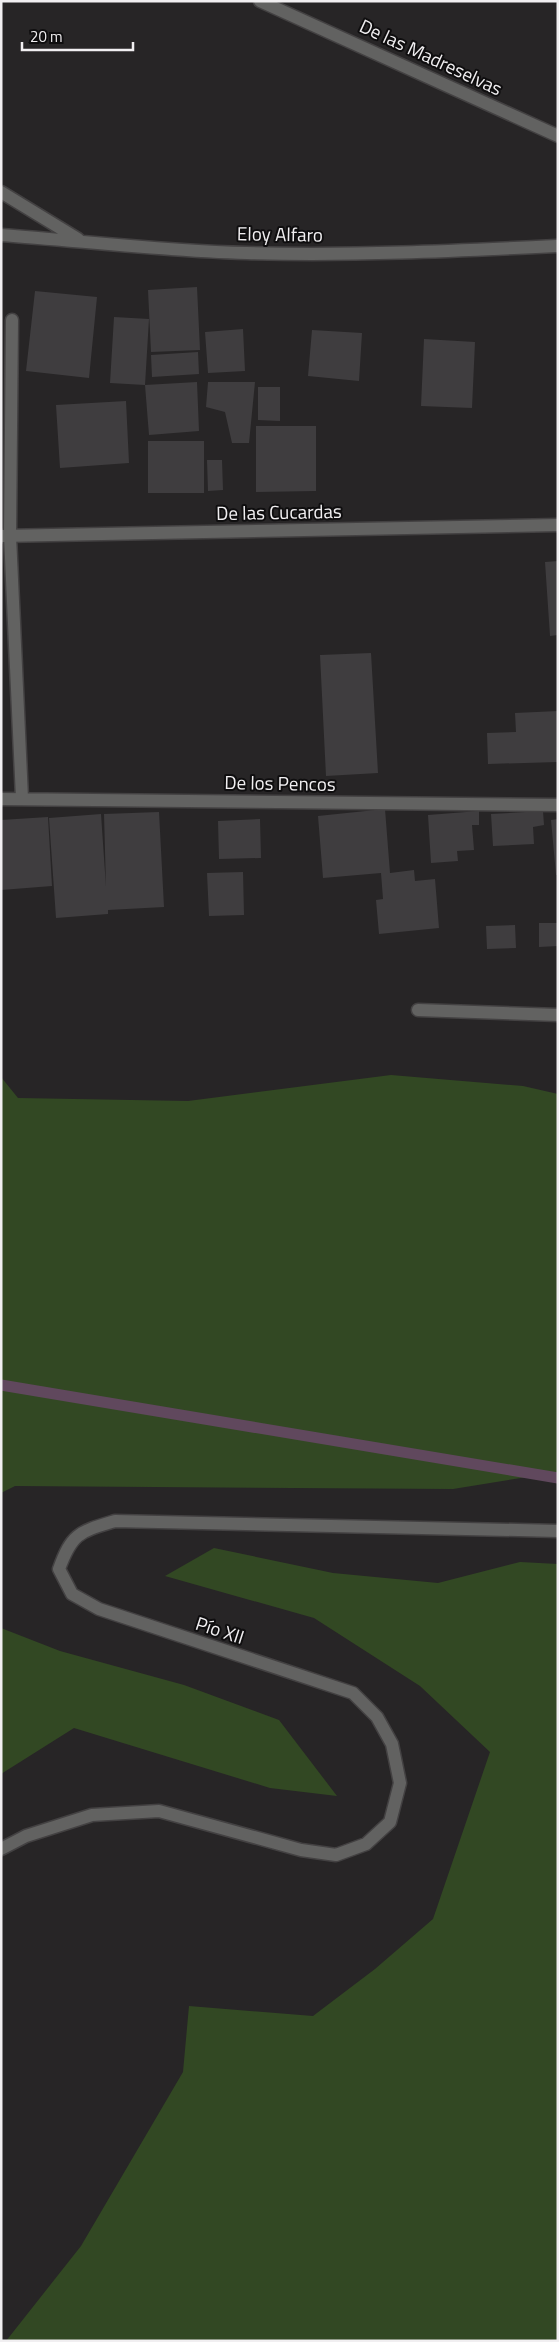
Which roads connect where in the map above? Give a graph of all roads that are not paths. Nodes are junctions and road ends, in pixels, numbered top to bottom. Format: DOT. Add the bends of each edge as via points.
graph roads {
  1 [pos="260,1"];
  2 [pos="558,136"];
  3 [pos="1,192"];
  4 [pos="1,235"];
  5 [pos="80,241"];
  6 [pos="558,246"];
  7 [pos="12,320"];
  8 [pos="558,525"];
  9 [pos="5,536"];
  10 [pos="22,798"];
  11 [pos="1,799"];
  12 [pos="558,805"];
  13 [pos="418,1010"];
  14 [pos="558,1015"];
  15 [pos="558,1531"];
  16 [pos="1,1849"];
  1 -- 2 [label="street, De las Madreselvas"];
  3 -- 5 [label="street"];
  4 -- 5 [label="street, Eloy Alfaro"];
  5 -- 6 [label="street, Eloy Alfaro" via="276,254"];
  7 -- 9 [label="street"];
  8 -- 9 [label="street, De las Cucardas"];
  9 -- 10 [label="street"];
  10 -- 11 [label="street, De los Pencos"];
  10 -- 12 [label="street, De los Pencos"];
  13 -- 14 [label="street"];
  15 -- 16 [label="street, Pío XII" via="115,1521 82,1531 68,1546 59,1569 72,1594 98,1609 353,1693 377,1717 392,1744 400,1783 390,1822 366,1844 336,1855 301,1850 159,1810 92,1814 26,1836"];
}
